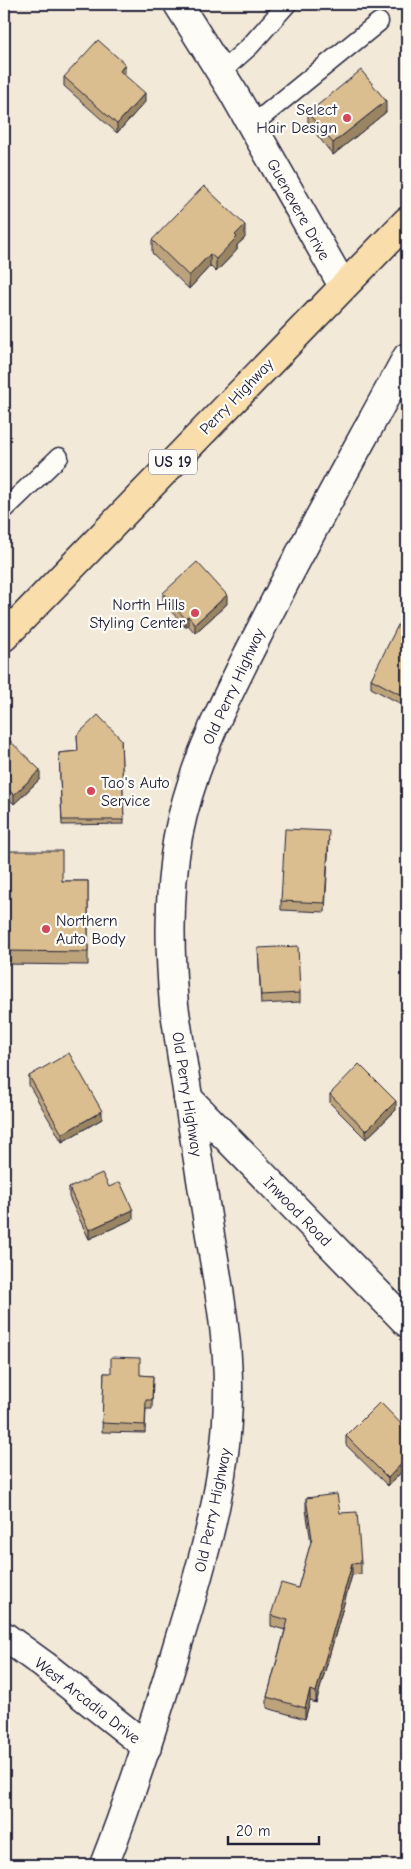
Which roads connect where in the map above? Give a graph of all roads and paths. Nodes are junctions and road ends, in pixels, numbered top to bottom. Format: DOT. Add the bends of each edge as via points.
graph roads {
  1 [pos="178,4"];
  2 [pos="287,4"];
  3 [pos="379,22"];
  4 [pos="221,72"];
  5 [pos="252,125"];
  6 [pos="407,221"];
  7 [pos="343,286"];
  8 [pos="407,357"];
  9 [pos="59,457"];
  10 [pos="4,510"];
  11 [pos="4,637"];
  12 [pos="188,1098"];
  13 [pos="407,1323"];
  14 [pos="4,1636"];
  15 [pos="147,1747"];
  16 [pos="104,1865"];
  1 -- 4 [label="street, Guenevere Drive"];
  2 -- 4 [label="lane" via="250,46"];
  3 -- 5 [label="lane"];
  4 -- 5 [label="street, Guenevere Drive"];
  5 -- 7 [label="street, Guenevere Drive"];
  6 -- 7 [label="main road, Perry Highway / US 19"];
  7 -- 11 [label="main road, Perry Highway / US 19"];
  8 -- 12 [label="street, Old Perry Highway" via="246,658 202,754 189,791 172,873 170,916 174,1006"];
  9 -- 10 [label="lane"];
  12 -- 13 [label="street, Inwood Road"];
  12 -- 15 [label="street, Old Perry Highway" via="222,1306 228,1394 227,1434 201,1569"];
  14 -- 15 [label="street, West Arcadia Drive"];
  15 -- 16 [label="street, Old Perry Highway"];
}
